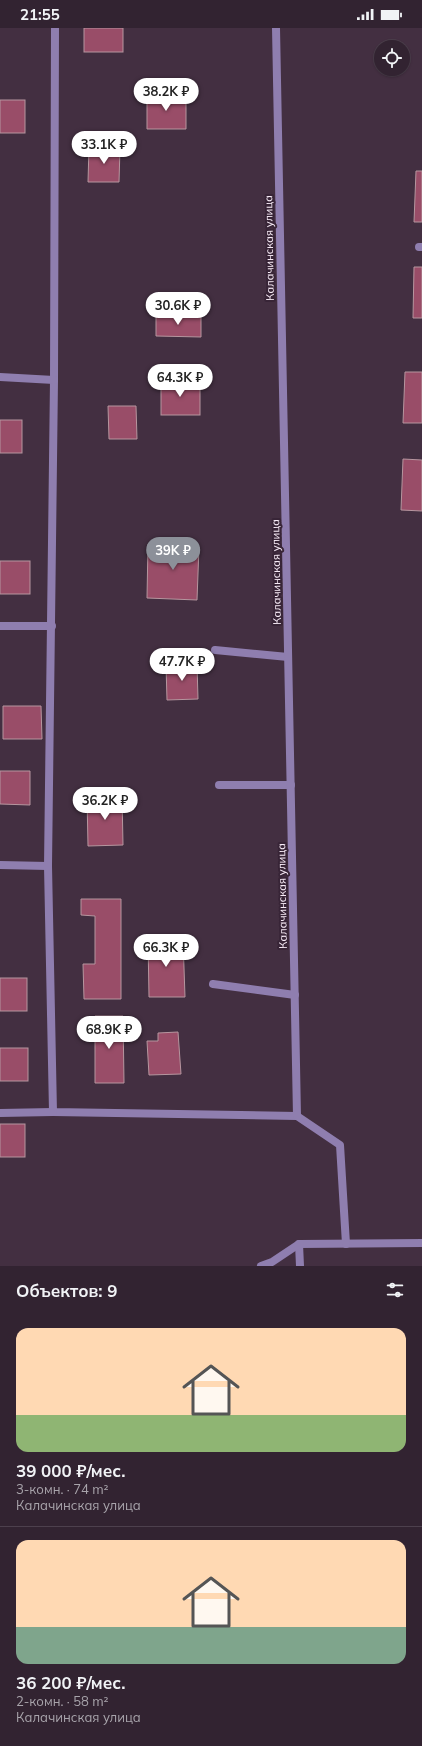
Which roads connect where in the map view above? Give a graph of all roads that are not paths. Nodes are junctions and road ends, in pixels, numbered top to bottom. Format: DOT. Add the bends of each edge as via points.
graph roads {
  1 [pos="55,28"];
  2 [pos="276,28"];
  3 [pos="0,377"];
  4 [pos="54,380"];
  5 [pos="0,626"];
  6 [pos="52,626"];
  7 [pos="215,650"];
  8 [pos="288,658"];
  9 [pos="219,785"];
  10 [pos="291,785"];
  11 [pos="0,865"];
  12 [pos="48,866"];
  13 [pos="213,984"];
  14 [pos="295,994"];
  15 [pos="53,1112"];
  16 [pos="0,1113"];
  17 [pos="297,1116"];
  18 [pos="422,1243"];
  19 [pos="300,1244"];
  20 [pos="346,1244"];
  21 [pos="261,1266"];
  22 [pos="300,1266"];
  1 -- 4 [label="street"];
  2 -- 8 [label="street, Калачинская улица"];
  3 -- 4 [label="street"];
  4 -- 6 [label="street"];
  5 -- 6 [label="street"];
  6 -- 12 [label="street"];
  7 -- 8 [label="street"];
  8 -- 10 [label="street, Калачинская улица"];
  9 -- 10 [label="street"];
  10 -- 14 [label="street, Калачинская улица"];
  11 -- 12 [label="street"];
  12 -- 15 [label="street"];
  13 -- 14 [label="street"];
  14 -- 17 [label="street, Калачинская улица"];
  15 -- 16 [label="street"];
  15 -- 17 [label="street"];
  17 -- 20 [label="street" via="340,1145"];
  18 -- 20 [label="street"];
  19 -- 20 [label="street"];
  19 -- 21 [label="street"];
  19 -- 22 [label="street"];
}
